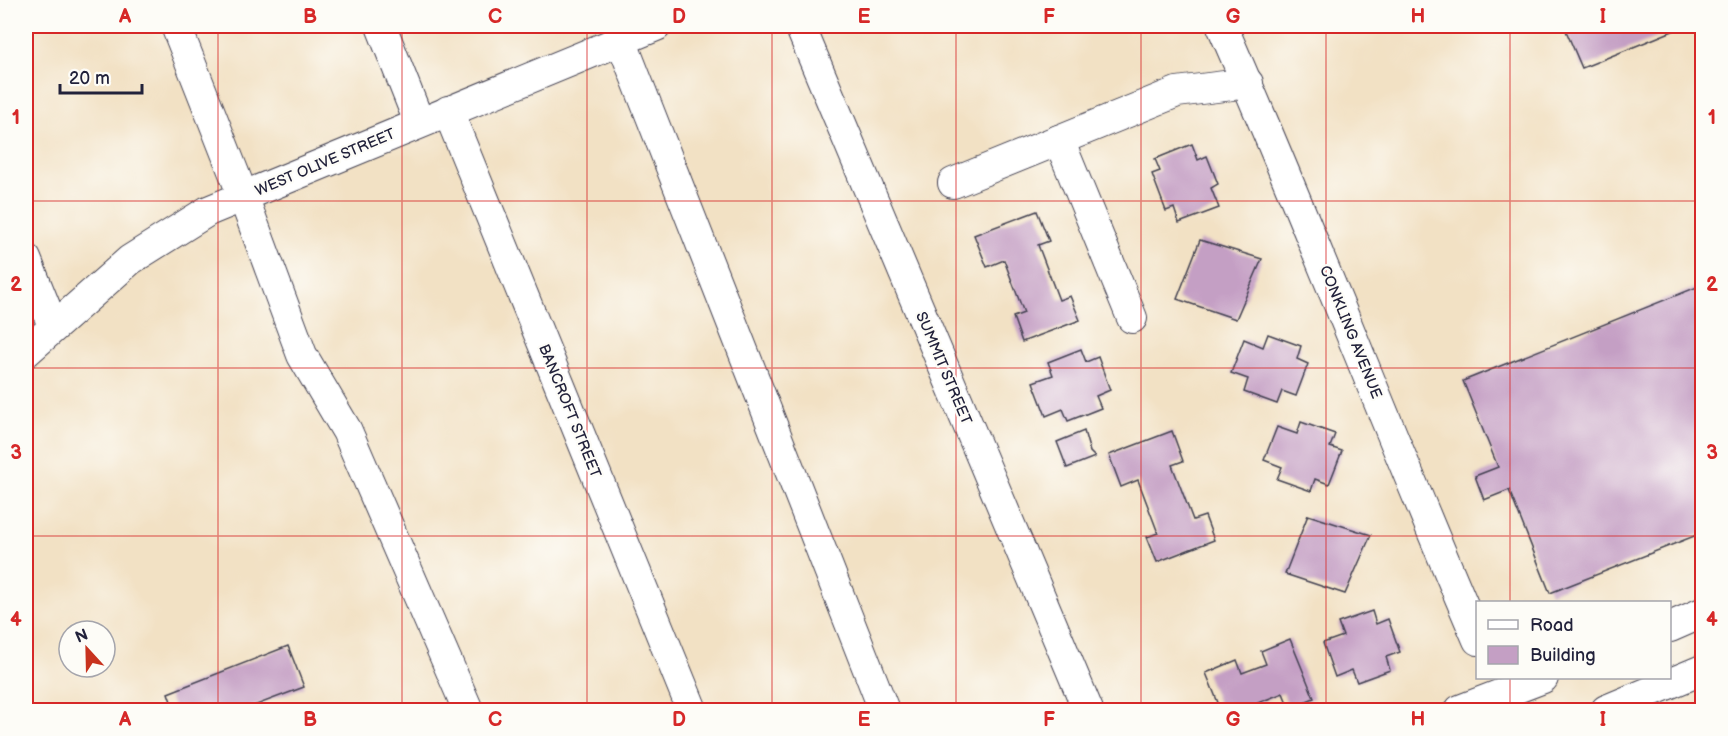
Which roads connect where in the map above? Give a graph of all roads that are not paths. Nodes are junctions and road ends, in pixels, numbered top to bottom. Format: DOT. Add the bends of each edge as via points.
graph roads {
  1 [pos="176,26"];
  2 [pos="381,26"];
  3 [pos="656,26"];
  4 [pos="800,26"];
  5 [pos="1222,26"];
  6 [pos="604,38"];
  7 [pos="1248,83"];
  8 [pos="448,111"];
  9 [pos="420,122"];
  10 [pos="1059,140"];
  11 [pos="953,183"];
  12 [pos="243,196"];
  13 [pos="26,259"];
  14 [pos="1132,318"];
  15 [pos="54,326"];
  16 [pos="26,352"];
  17 [pos="1702,613"];
  18 [pos="1671,627"];
  19 [pos="1476,635"];
  20 [pos="1702,670"];
  21 [pos="1671,678"];
  22 [pos="1537,679"];
  23 [pos="1668,679"];
  24 [pos="1498,686"];
  25 [pos="1638,687"];
  26 [pos="468,711"];
  27 [pos="692,711"];
  28 [pos="884,711"];
  29 [pos="1088,711"];
  30 [pos="1460,711"];
  31 [pos="1606,711"];
  1 -- 12 [label="street"];
  2 -- 9 [label="street"];
  3 -- 6 [label="street, WEST OLIVE STREET"];
  4 -- 29 [label="street, SUMMIT STREET"];
  5 -- 7 [label="street, CONKLING AVENUE"];
  6 -- 8 [label="street, WEST OLIVE STREET"];
  6 -- 28 [label="street"];
  7 -- 10 [label="street" via="1178,92"];
  7 -- 19 [label="street, CONKLING AVENUE"];
  8 -- 9 [label="street, WEST OLIVE STREET"];
  8 -- 27 [label="street, BANCROFT STREET"];
  9 -- 12 [label="street, WEST OLIVE STREET"];
  10 -- 11 [label="street"];
  10 -- 14 [label="street"];
  12 -- 15 [label="street, WEST OLIVE STREET" via="208,211 130,260"];
  12 -- 26 [label="street" via="302,355 347,431"];
  13 -- 15 [label="street"];
  15 -- 16 [label="street, WEST OLIVE STREET"];
  17 -- 18 [label="street"];
  20 -- 21 [label="street"];
  22 -- 24 [label="street"];
  23 -- 25 [label="street"];
  24 -- 30 [label="street"];
  25 -- 31 [label="street"];
}
